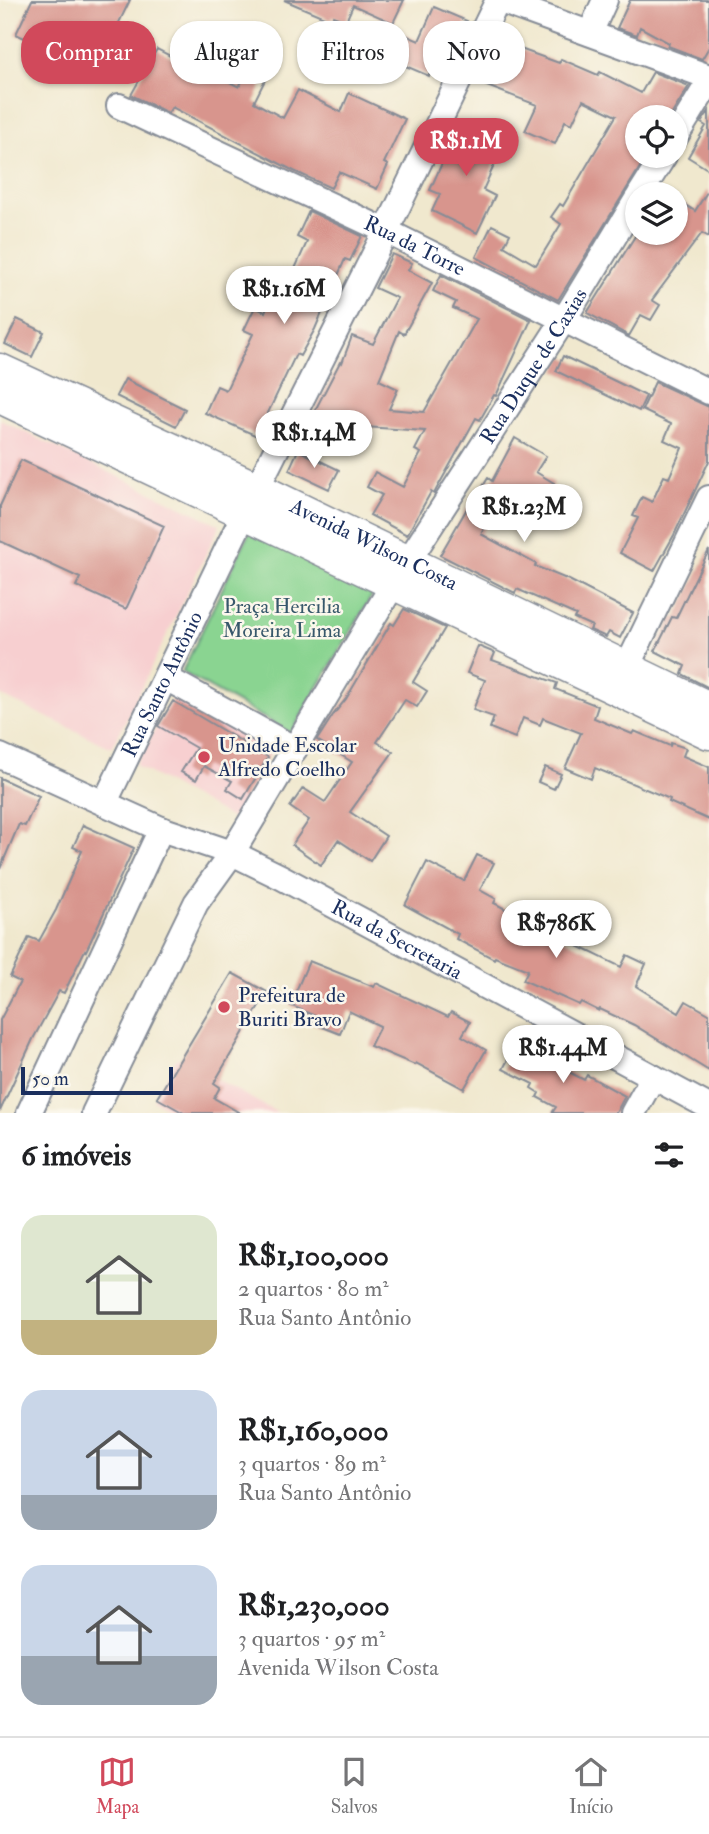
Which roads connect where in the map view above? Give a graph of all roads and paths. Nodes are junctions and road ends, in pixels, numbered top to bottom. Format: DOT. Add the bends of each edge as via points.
graph roads {
  1 [pos="498,0"];
  2 [pos="605,0"];
  3 [pos="590,33"];
  4 [pos="709,79"];
  5 [pos="119,106"];
  6 [pos="688,115"];
  7 [pos="625,219"];
  8 [pos="386,231"];
  9 [pos="563,321"];
  10 [pos="0,369"];
  11 [pos="709,392"];
  12 [pos="0,398"];
  13 [pos="258,488"];
  14 [pos="709,498"];
  15 [pos="244,514"];
  16 [pos="402,573"];
  17 [pos="627,667"];
  18 [pos="166,678"];
  19 [pos="709,707"];
  20 [pos="709,734"];
  21 [pos="295,749"];
  22 [pos="0,756"];
  23 [pos="105,803"];
  24 [pos="161,829"];
  25 [pos="232,853"];
  26 [pos="653,1077"];
  27 [pos="709,1107"];
  28 [pos="29,1113"];
  29 [pos="94,1113"];
  30 [pos="633,1113"];
  1 -- 3 [label="street"];
  1 -- 8 [label="street, Rua Santo Antônio"];
  2 -- 3 [label="street"];
  3 -- 4 [label="street"];
  4 -- 6 [label="street"];
  5 -- 8 [label="street, Rua da Torre"];
  7 -- 9 [label="street, Rua Duque de Caxias"];
  8 -- 9 [label="street, Rua da Torre"];
  8 -- 13 [label="street, Rua Santo Antônio"];
  9 -- 11 [label="street, Rua da Torre"];
  9 -- 16 [label="street, Rua Duque de Caxias"];
  10 -- 13 [label="street, Avenida Wilson Costa"];
  12 -- 15 [label="street"];
  13 -- 15 [label="street, Rua Santo Antônio"];
  13 -- 16 [label="street, Avenida Wilson Costa"];
  14 -- 17 [label="street"];
  15 -- 16 [label="street"];
  15 -- 18 [label="street, Rua Santo Antônio"];
  16 -- 17 [label="street, Avenida Wilson Costa"];
  16 -- 20 [label="street"];
  16 -- 21 [label="street, Rua Duque de Caxias"];
  17 -- 19 [label="street, Avenida Wilson Costa"];
  18 -- 21 [label="street"];
  18 -- 23 [label="street, Rua Santo Antônio"];
  21 -- 25 [label="street, Rua Duque de Caxias"];
  22 -- 23 [label="street, Rua da Secretaria"];
  23 -- 24 [label="street, Rua da Secretaria"];
  24 -- 25 [label="street, Rua da Secretaria"];
  24 -- 28 [label="street"];
  25 -- 26 [label="street, Rua da Secretaria"];
  25 -- 29 [label="street, Rua Duque de Caxias" via="196,903"];
  26 -- 27 [label="street, Rua da Secretaria"];
  26 -- 30 [label="street"];
}
